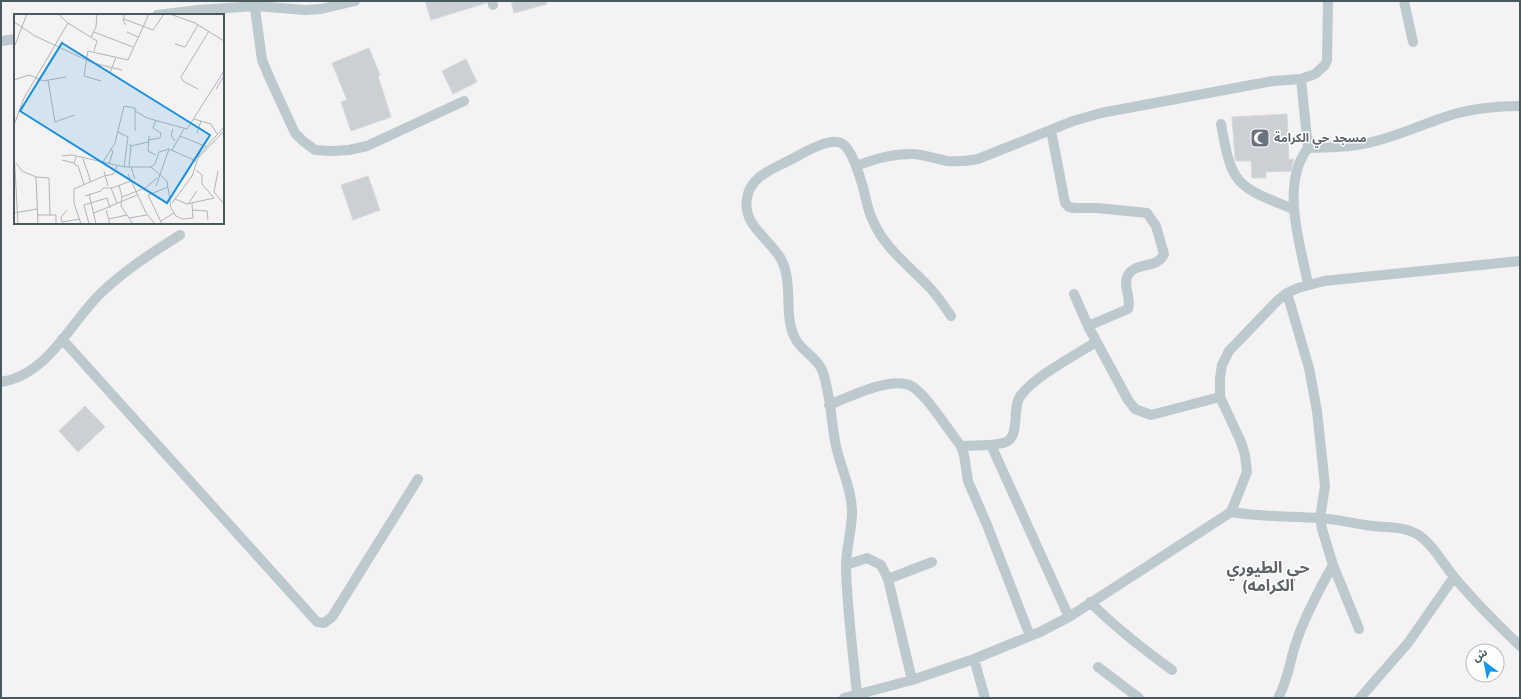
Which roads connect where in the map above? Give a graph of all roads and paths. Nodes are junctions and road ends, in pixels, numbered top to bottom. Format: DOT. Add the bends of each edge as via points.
graph roads {
  1 [pos="354,1"];
  2 [pos="1328,1"];
  3 [pos="1404,1"];
  4 [pos="255,4"];
  5 [pos="165,14"];
  6 [pos="14,39"];
  7 [pos="1,41"];
  8 [pos="1413,42"];
  9 [pos="1301,79"];
  10 [pos="464,101"];
  11 [pos="1520,106"];
  12 [pos="1221,124"];
  13 [pos="1051,130"];
  14 [pos="1308,148"];
  15 [pos="856,166"];
  16 [pos="1293,209"];
  17 [pos="180,235"];
  18 [pos="1520,261"];
  19 [pos="1308,284"];
  20 [pos="1287,293"];
  21 [pos="1074,294"];
  22 [pos="951,316"];
  23 [pos="1088,326"];
  24 [pos="62,339"];
  25 [pos="1096,342"];
  26 [pos="1,382"];
  27 [pos="1220,397"];
  28 [pos="829,405"];
  29 [pos="991,445"];
  30 [pos="960,446"];
  31 [pos="418,479"];
  32 [pos="1231,512"];
  33 [pos="1320,518"];
  34 [pos="932,562"];
  35 [pos="846,564"];
  36 [pos="1333,565"];
  37 [pos="1454,577"];
  38 [pos="888,579"];
  39 [pos="1090,602"];
  40 [pos="1069,617"];
  41 [pos="1359,629"];
  42 [pos="1030,636"];
  43 [pos="1520,646"];
  44 [pos="974,659"];
  45 [pos="1098,667"];
  46 [pos="1172,670"];
  47 [pos="912,680"];
  48 [pos="857,694"];
  49 [pos="844,698"];
  50 [pos="985,698"];
  51 [pos="1139,698"];
  52 [pos="1278,698"];
  53 [pos="1360,698"];
  1 -- 4 [label="street" via="334,7 305,10"];
  2 -- 9 [label="street" via="1327,60 1315,74"];
  3 -- 8 [label="street"];
  4 -- 5 [label="street"];
  4 -- 10 [label="street" via="262,60 295,133 315,150 349,150 367,146"];
  6 -- 7 [label="street"];
  9 -- 13 [label="street" via="1273,81 1101,113"];
  9 -- 14 [label="street"];
  11 -- 14 [label="street" via="1463,112 1390,138 1362,145"];
  12 -- 16 [label="street" via="1226,153 1236,179 1255,194"];
  13 -- 15 [label="street" via="978,159 963,162 913,154 874,159"];
  13 -- 23 [label="street" via="1065,203 1074,208 1147,213 1156,226 1164,254 1159,262 1131,270 1127,275 1130,304 1128,309"];
  14 -- 16 [label="street" via="1297,174"];
  15 -- 22 [label="street" via="873,221 882,237 901,261 930,288"];
  15 -- 28 [label="street" via="846,147 841,143 833,142 818,146 764,173 751,186 747,198 747,214 751,222 774,249 786,269 791,326 801,348 815,359 822,370"];
  16 -- 19 [label="street"];
  17 -- 24 [label="street" via="146,256 111,284"];
  18 -- 19 [label="street" via="1342,278"];
  19 -- 20 [label="street"];
  20 -- 27 [label="street" via="1229,351 1222,365"];
  20 -- 33 [label="street" via="1309,368 1317,411 1325,486"];
  21 -- 23 [label="street"];
  23 -- 25 [label="street"];
  24 -- 26 [label="street" via="32,370"];
  24 -- 31 [label="street" via="317,622 324,623 332,617"];
  25 -- 27 [label="street" via="1135,409 1151,415"];
  25 -- 29 [label="street" via="1020,395 1013,435 1006,442"];
  27 -- 32 [label="street" via="1241,442 1247,472"];
  28 -- 30 [label="street" via="886,384 910,385 925,398"];
  28 -- 35 [label="street" via="852,511"];
  29 -- 30 [label="street"];
  29 -- 40 [label="street"];
  30 -- 42 [label="street" via="968,482"];
  32 -- 33 [label="street" via="1256,516"];
  32 -- 39 [label="street"];
  33 -- 36 [label="street"];
  33 -- 37 [label="street" via="1407,529 1418,534 1428,544"];
  34 -- 38 [label="street"];
  35 -- 38 [label="street" via="867,558 874,560 881,565"];
  35 -- 48 [label="street"];
  36 -- 41 [label="street"];
  36 -- 52 [label="street" via="1297,638 1287,678"];
  37 -- 43 [label="street"];
  37 -- 53 [label="street" via="1408,643"];
  38 -- 47 [label="street"];
  39 -- 40 [label="street"];
  39 -- 46 [label="street" via="1118,630"];
  40 -- 42 [label="street"];
  42 -- 44 [label="street"];
  44 -- 47 [label="street"];
  44 -- 50 [label="street"];
  45 -- 51 [label="street"];
  47 -- 48 [label="street"];
  48 -- 49 [label="street"];
}
